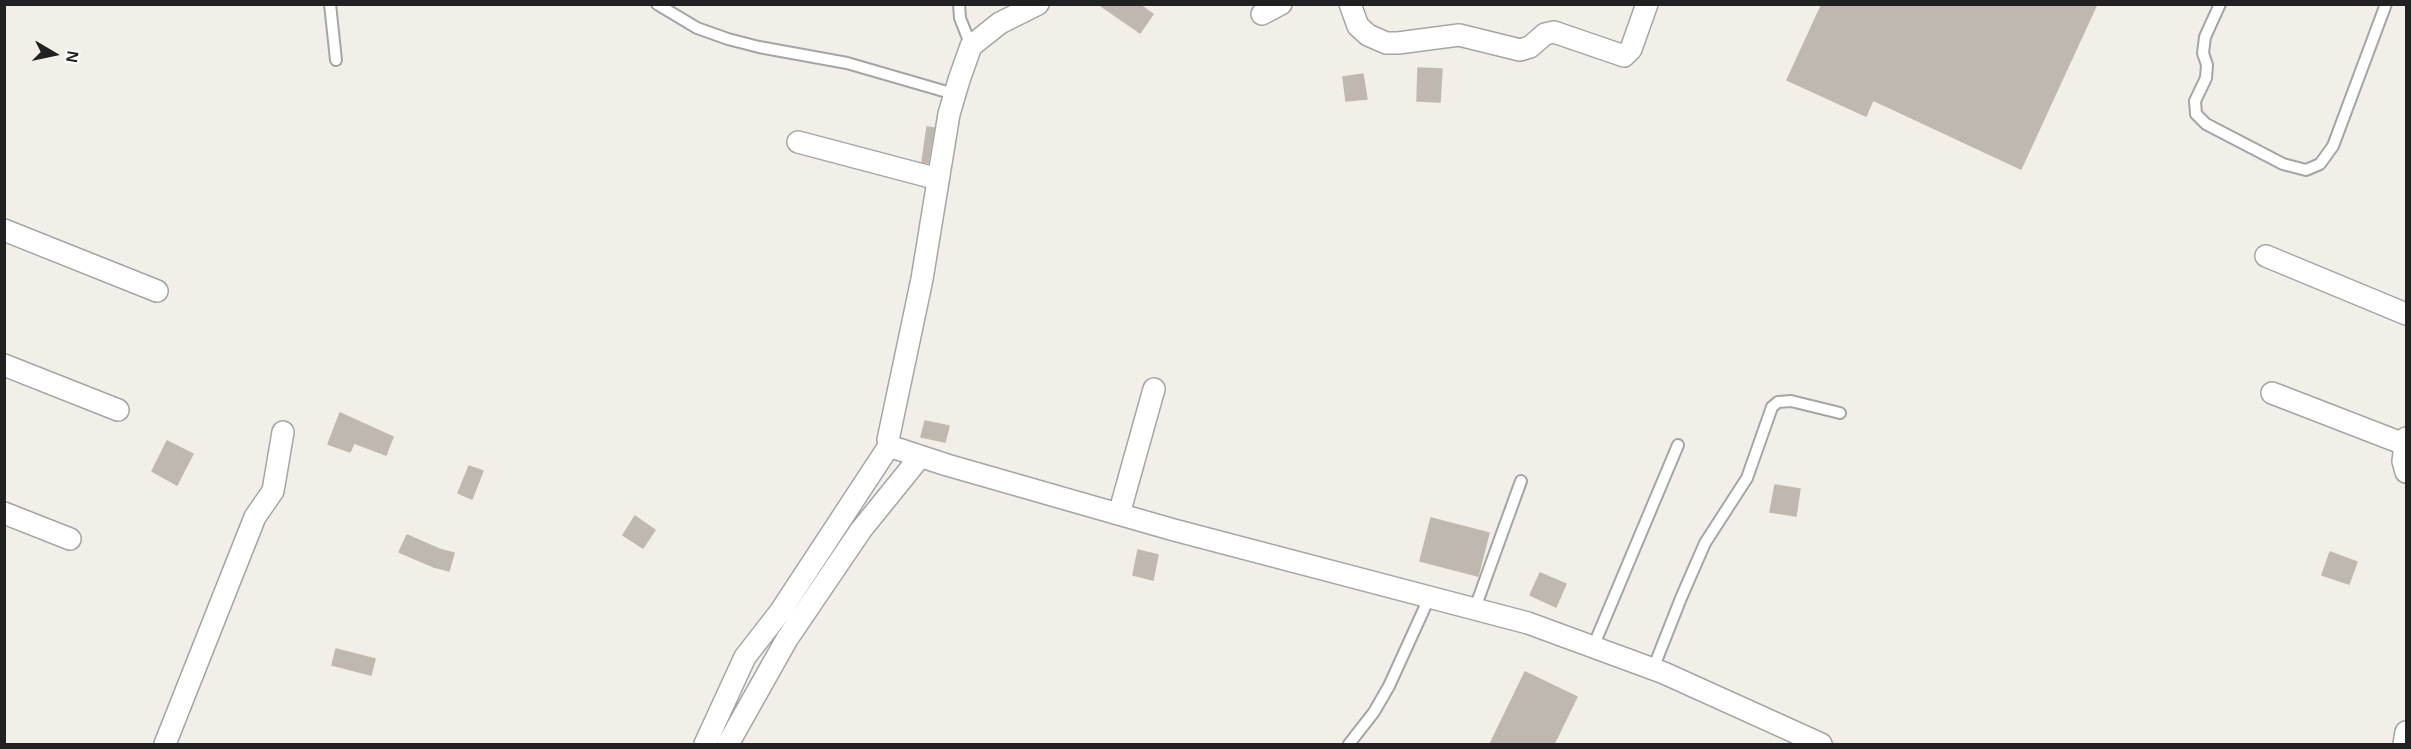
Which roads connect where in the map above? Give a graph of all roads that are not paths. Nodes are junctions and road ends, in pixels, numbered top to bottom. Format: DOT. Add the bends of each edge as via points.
graph roads {
  1 [pos="330,4"];
  2 [pos="657,4"];
  3 [pos="958,4"];
  4 [pos="1038,4"];
  5 [pos="1281,4"];
  6 [pos="1350,4"];
  7 [pos="1647,4"];
  8 [pos="2220,4"];
  9 [pos="2386,4"];
  10 [pos="1262,14"];
  11 [pos="971,46"];
  12 [pos="336,60"];
  13 [pos="954,94"];
  14 [pos="798,142"];
  15 [pos="938,179"];
  16 [pos="4,230"];
  17 [pos="2266,256"];
  18 [pos="157,291"];
  19 [pos="2406,314"];
  20 [pos="4,365"];
  21 [pos="1154,389"];
  22 [pos="2272,393"];
  23 [pos="118,410"];
  24 [pos="1840,413"];
  25 [pos="283,432"];
  26 [pos="2405,441"];
  27 [pos="1678,445"];
  28 [pos="902,451"];
  29 [pos="2406,472"];
  30 [pos="1521,482"];
  31 [pos="4,513"];
  32 [pos="1119,514"];
  33 [pos="70,539"];
  34 [pos="1430,596"];
  35 [pos="1475,608"];
  36 [pos="1593,647"];
  37 [pos="1653,669"];
  38 [pos="2406,732"];
  39 [pos="165,744"];
  40 [pos="705,744"];
  41 [pos="728,744"];
  42 [pos="1349,744"];
  43 [pos="1821,744"];
  44 [pos="2404,744"];
  1 -- 12 [label="lane"];
  2 -- 13 [label="lane" via="697,28 728,39 847,63"];
  3 -- 11 [label="lane"];
  4 -- 11 [label="street" via="1000,23"];
  5 -- 10 [label="street"];
  6 -- 7 [label="street" via="1358,26 1386,43 1459,35 1520,50 1554,32 1624,56 1631,49"];
  8 -- 9 [label="lane" via="2205,37 2203,53 2207,65 2195,101 2196,114 2206,124 2283,164 2306,170 2320,164 2333,146"];
  11 -- 13 [label="street"];
  13 -- 15 [label="street"];
  14 -- 15 [label="street"];
  15 -- 28 [label="street" via="922,279 888,440"];
  16 -- 18 [label="street"];
  17 -- 19 [label="street"];
  20 -- 23 [label="street"];
  21 -- 32 [label="street"];
  22 -- 26 [label="street"];
  24 -- 37 [label="lane" via="1791,401 1772,407 1747,478 1705,543"];
  25 -- 39 [label="street" via="273,491 251,528"];
  26 -- 29 [label="street"];
  27 -- 36 [label="lane"];
  28 -- 32 [label="street"];
  28 -- 40 [label="street" via="745,657"];
  28 -- 41 [label="street" via="861,530 787,639"];
  30 -- 35 [label="lane"];
  31 -- 33 [label="street"];
  32 -- 34 [label="street"];
  34 -- 35 [label="street"];
  34 -- 42 [label="lane" via="1389,686"];
  35 -- 36 [label="street"];
  36 -- 37 [label="street"];
  37 -- 43 [label="street"];
  38 -- 44 [label="street"];
}
